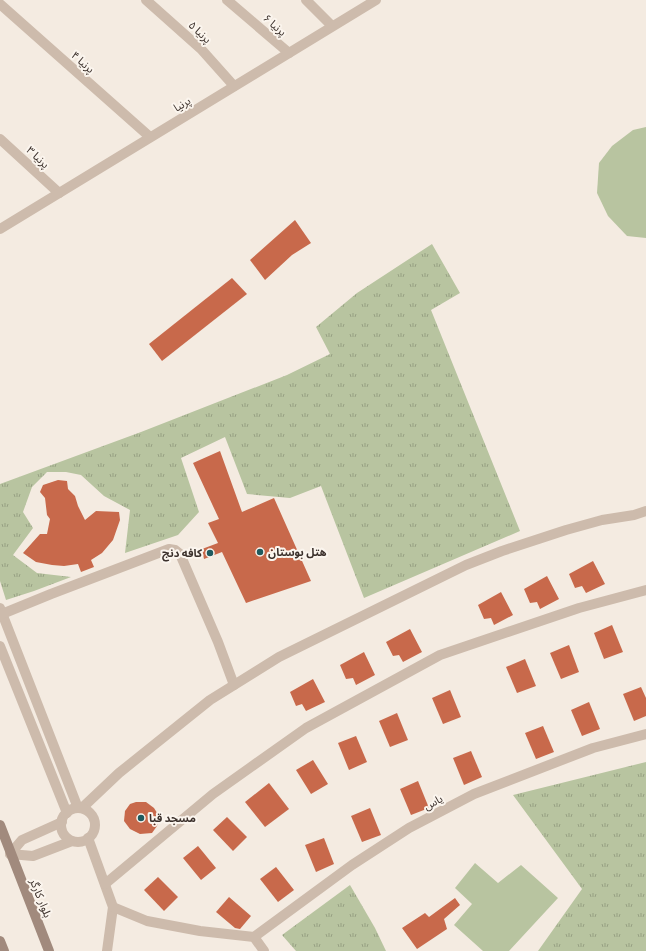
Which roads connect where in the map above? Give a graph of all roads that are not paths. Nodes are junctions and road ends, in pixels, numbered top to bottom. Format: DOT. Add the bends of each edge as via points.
graph roads {
  1 [pos="146,0"];
  2 [pos="227,0"];
  3 [pos="306,0"];
  4 [pos="370,2"];
  5 [pos="0,4"];
  6 [pos="332,26"];
  7 [pos="289,53"];
  8 [pos="234,86"];
  9 [pos="150,138"];
  10 [pos="0,139"];
  11 [pos="59,193"];
  12 [pos="0,229"];
  13 [pos="646,511"];
  14 [pos="646,590"];
  15 [pos="1,611"];
  16 [pos="0,646"];
  17 [pos="234,685"];
  18 [pos="646,734"];
  19 [pos="80,808"];
  20 [pos="67,813"];
  21 [pos="62,822"];
  22 [pos="0,825"];
  23 [pos="88,838"];
  24 [pos="72,841"];
  25 [pos="10,854"];
  26 [pos="105,884"];
  27 [pos="113,907"];
  28 [pos="254,937"];
  29 [pos="0,941"];
  30 [pos="4,951"];
  31 [pos="49,951"];
  32 [pos="107,951"];
  33 [pos="264,951"];
  1 -- 8 [label="street, پرنیا ۵" via="201,49"];
  2 -- 7 [label="street, پرنیا ۶"];
  3 -- 6 [label="street"];
  4 -- 6 [label="street, پرنیا"];
  5 -- 9 [label="street, پرنیا ۴"];
  6 -- 7 [label="street, پرنیا"];
  7 -- 8 [label="street, پرنیا"];
  8 -- 9 [label="street, پرنیا"];
  9 -- 11 [label="street, پرنیا"];
  10 -- 11 [label="street, پرنیا ۳"];
  11 -- 12 [label="street, پرنیا"];
  13 -- 17 [label="street" via="566,530 466,565 279,657"];
  14 -- 26 [label="street" via="580,608 440,655 306,728 213,794"];
  15 -- 17 [label="street" via="169,549 175,550 180,554"];
  15 -- 19 [label="street"];
  16 -- 20 [label="street"];
  17 -- 19 [label="street" via="176,726"];
  18 -- 28 [label="street, یاس" via="594,748 474,794 409,828 352,865"];
  19 -- 20 [label="street"];
  19 -- 23 [label="street" via="91,814 95,824"];
  20 -- 21 [label="street"];
  21 -- 24 [label="street" via="64,833"];
  21 -- 25 [label="street" via="22,840"];
  22 -- 25 [label="main road, بلوار کارگر"];
  23 -- 24 [label="street" via="83,841"];
  23 -- 26 [label="street"];
  24 -- 25 [label="street" via="33,856"];
  25 -- 31 [label="main road, بلوار کارگر"];
  26 -- 27 [label="street"];
  27 -- 28 [label="street" via="147,921 200,931"];
  27 -- 32 [label="street"];
  28 -- 33 [label="street"];
  29 -- 30 [label="main road"];
}
